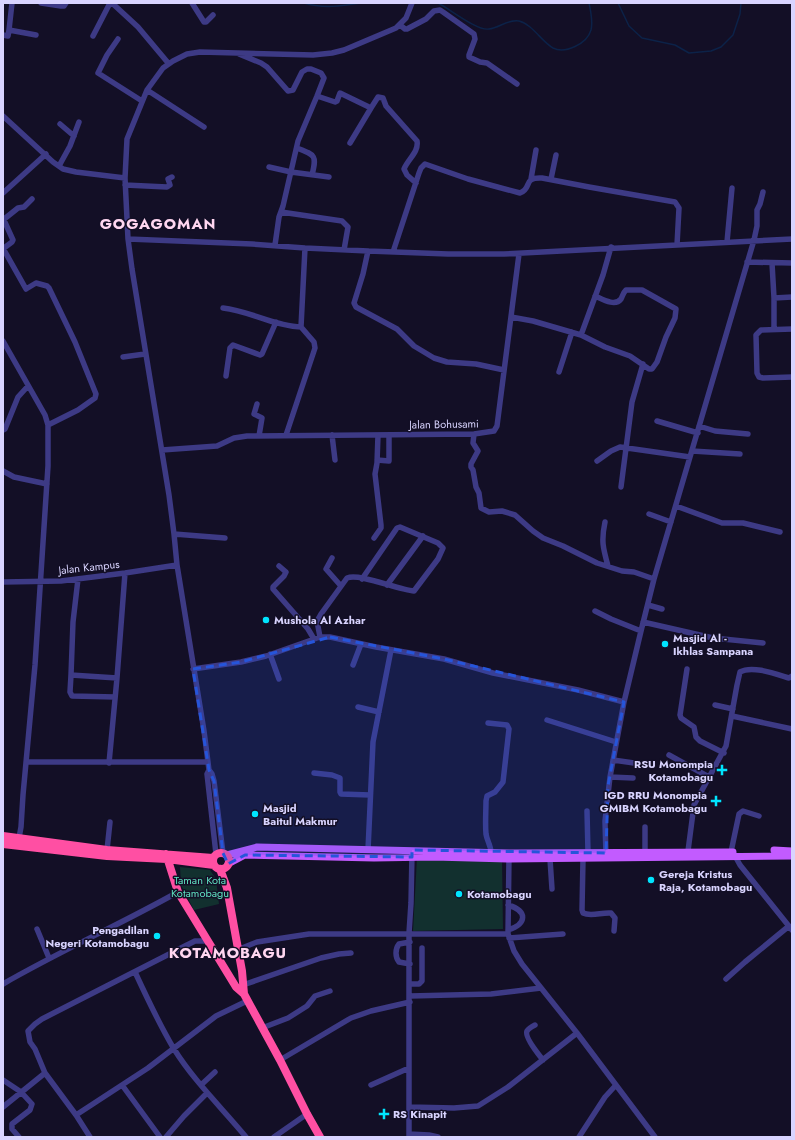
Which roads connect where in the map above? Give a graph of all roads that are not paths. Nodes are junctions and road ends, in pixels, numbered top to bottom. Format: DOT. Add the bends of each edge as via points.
graph roads {
  1 [pos="12,3"];
  2 [pos="41,3"];
  3 [pos="66,3"];
  4 [pos="111,3"];
  5 [pos="192,3"];
  6 [pos="412,3"];
  7 [pos="213,15"];
  8 [pos="400,25"];
  9 [pos="9,30"];
  10 [pos="3,35"];
  11 [pos="36,35"];
  12 [pos="93,36"];
  13 [pos="118,39"];
  14 [pos="237,53"];
  15 [pos="169,64"];
  16 [pos="517,84"];
  17 [pos="147,90"];
  18 [pos="317,96"];
  19 [pos="142,101"];
  20 [pos="371,108"];
  21 [pos="3,116"];
  22 [pos="80,122"];
  23 [pos="60,124"];
  24 [pos="204,127"];
  25 [pos="74,136"];
  26 [pos="350,143"];
  27 [pos="297,148"];
  28 [pos="536,150"];
  29 [pos="46,154"];
  30 [pos="556,155"];
  31 [pos="59,166"];
  32 [pos="270,167"];
  33 [pos="291,172"];
  34 [pos="312,175"];
  35 [pos="172,177"];
  36 [pos="329,177"];
  37 [pos="125,178"];
  38 [pos="531,179"];
  39 [pos="551,179"];
  40 [pos="416,183"];
  41 [pos="125,185"];
  42 [pos="732,188"];
  43 [pos="763,192"];
  44 [pos="3,193"];
  45 [pos="32,200"];
  46 [pos="281,212"];
  47 [pos="3,219"];
  48 [pos="128,239"];
  49 [pos="792,239"];
  50 [pos="754,240"];
  51 [pos="727,242"];
  52 [pos="275,245"];
  53 [pos="677,245"];
  54 [pos="611,247"];
  55 [pos="305,248"];
  56 [pos="344,250"];
  57 [pos="368,251"];
  58 [pos="393,252"];
  59 [pos="519,254"];
  60 [pos="747,262"];
  61 [pos="772,263"];
  62 [pos="792,263"];
  63 [pos="595,296"];
  64 [pos="792,297"];
  65 [pos="774,298"];
  66 [pos="223,308"];
  67 [pos="511,317"];
  68 [pos="276,322"];
  69 [pos="301,327"];
  70 [pos="774,329"];
  71 [pos="792,329"];
  72 [pos="572,332"];
  73 [pos="581,335"];
  74 [pos="3,341"];
  75 [pos="145,354"];
  76 [pos="123,357"];
  77 [pos="643,364"];
  78 [pos="504,370"];
  79 [pos="559,372"];
  80 [pos="226,376"];
  81 [pos="792,376"];
  82 [pos="28,386"];
  83 [pos="257,404"];
  84 [pos="657,421"];
  85 [pos="48,425"];
  86 [pos="700,426"];
  87 [pos="3,430"];
  88 [pos="698,433"];
  89 [pos="474,434"];
  90 [pos="748,434"];
  91 [pos="286,435"];
  92 [pos="332,435"];
  93 [pos="378,435"];
  94 [pos="390,435"];
  95 [pos="259,436"];
  96 [pos="627,447"];
  97 [pos="162,450"];
  98 [pos="691,454"];
  99 [pos="740,454"];
  100 [pos="335,460"];
  101 [pos="377,460"];
  102 [pos="597,461"];
  103 [pos="3,471"];
  104 [pos="47,484"];
  105 [pos="621,487"];
  106 [pos="676,506"];
  107 [pos="649,514"];
  108 [pos="605,522"];
  109 [pos="671,522"];
  110 [pos="780,532"];
  111 [pos="174,534"];
  112 [pos="423,536"];
  113 [pos="225,538"];
  114 [pos="374,538"];
  115 [pos="332,558"];
  116 [pos="177,565"];
  117 [pos="279,566"];
  118 [pos="608,566"];
  119 [pos="125,573"];
  120 [pos="78,579"];
  121 [pos="362,579"];
  122 [pos="654,579"];
  123 [pos="41,581"];
  124 [pos="3,582"];
  125 [pos="387,585"];
  126 [pos="341,586"];
  127 [pos="648,605"];
  128 [pos="662,609"];
  129 [pos="595,611"];
  130 [pos="643,622"];
  131 [pos="641,630"];
  132 [pos="317,638"];
  133 [pos="763,643"];
  134 [pos="360,644"];
  135 [pos="391,650"];
  136 [pos="270,654"];
  137 [pos="353,665"];
  138 [pos="193,669"];
  139 [pos="687,669"];
  140 [pos="71,675"];
  141 [pos="792,676"];
  142 [pos="117,678"];
  143 [pos="279,679"];
  144 [pos="115,697"];
  145 [pos="624,702"];
  146 [pos="715,705"];
  147 [pos="358,707"];
  148 [pos="733,709"];
  149 [pos="379,712"];
  150 [pos="732,716"];
  151 [pos="547,720"];
  152 [pos="488,723"];
  153 [pos="792,729"];
  154 [pos="616,742"];
  155 [pos="724,753"];
  156 [pos="669,755"];
  157 [pos="613,760"];
  158 [pos="26,762"];
  159 [pos="208,762"];
  160 [pos="109,763"];
  161 [pos="634,763"];
  162 [pos="314,773"];
  163 [pos="610,777"];
  164 [pos="710,777"];
  165 [pos="633,778"];
  166 [pos="370,795"];
  167 [pos="587,811"];
  168 [pos="759,816"];
  169 [pos="110,822"];
  170 [pos="645,827"];
  171 [pos="3,836"];
  172 [pos="19,838"];
  173 [pos="3,844"];
  174 [pos="107,850"];
  175 [pos="368,850"];
  176 [pos="792,850"];
  177 [pos="688,851"];
  178 [pos="645,852"];
  179 [pos="491,853"];
  180 [pos="733,853"];
  181 [pos="412,854"];
  182 [pos="509,856"];
  183 [pos="585,856"];
  184 [pos="606,856"];
  185 [pos="792,856"];
  186 [pos="167,857"];
  187 [pos="219,859"];
  188 [pos="550,859"];
  189 [pos="228,864"];
  190 [pos="552,889"];
  191 [pos="178,892"];
  192 [pos="508,906"];
  193 [pos="36,928"];
  194 [pos="790,928"];
  195 [pos="201,930"];
  196 [pos="614,931"];
  197 [pos="410,933"];
  198 [pos="508,934"];
  199 [pos="563,934"];
  200 [pos="194,941"];
  201 [pos="207,941"];
  202 [pos="410,942"];
  203 [pos="422,948"];
  204 [pos="237,950"];
  205 [pos="351,954"];
  206 [pos="49,958"];
  207 [pos="410,964"];
  208 [pos="242,971"];
  209 [pos="135,972"];
  210 [pos="228,974"];
  211 [pos="726,979"];
  212 [pos="3,984"];
  213 [pos="410,984"];
  214 [pos="243,985"];
  215 [pos="542,988"];
  216 [pos="330,991"];
  217 [pos="410,996"];
  218 [pos="245,997"];
  219 [pos="410,1002"];
  220 [pos="536,1025"];
  221 [pos="262,1028"];
  222 [pos="577,1033"];
  223 [pos="174,1049"];
  224 [pos="280,1060"];
  225 [pos="543,1060"];
  226 [pos="409,1068"];
  227 [pos="215,1072"];
  228 [pos="45,1073"];
  229 [pos="3,1080"];
  230 [pos="122,1085"];
  231 [pos="201,1085"];
  232 [pos="372,1085"];
  233 [pos="616,1085"];
  234 [pos="21,1092"];
  235 [pos="207,1093"];
  236 [pos="3,1107"];
  237 [pos="409,1107"];
  238 [pos="307,1114"];
  239 [pos="76,1115"];
  240 [pos="409,1135"];
  241 [pos="318,1136"];
  242 [pos="19,1137"];
  243 [pos="90,1137"];
  244 [pos="160,1137"];
  245 [pos="166,1137"];
  246 [pos="246,1137"];
  247 [pos="274,1137"];
  248 [pos="438,1137"];
  249 [pos="579,1137"];
  250 [pos="655,1137"];
  1 -- 9 [label="street"];
  2 -- 3 [label="street" via="64,6"];
  4 -- 12 [label="street"];
  4 -- 15 [label="street" via="142,31"];
  5 -- 7 [label="street" via="204,22"];
  6 -- 8 [label="street"];
  8 -- 14 [label="street" via="344,50 324,55"];
  8 -- 16 [label="street" via="407,29 426,19 434,11 440,10 474,34 475,39 469,57 487,63"];
  9 -- 10 [label="street" via="8,36"];
  9 -- 11 [label="street"];
  13 -- 19 [label="street" via="98,73"];
  14 -- 15 [label="street" via="193,52"];
  14 -- 18 [label="street" via="266,67 288,91 292,90 302,72 307,69 321,73 324,78"];
  15 -- 17 [label="street"];
  17 -- 19 [label="street"];
  17 -- 24 [label="street"];
  18 -- 20 [label="street" via="335,102 340,92"];
  18 -- 27 [label="street"];
  19 -- 37 [label="street" via="127,139"];
  20 -- 26 [label="street"];
  20 -- 40 [label="street" via="378,97 383,98 386,106 417,141 416,151 404,168 406,175"];
  21 -- 29 [label="street"];
  22 -- 25 [label="street"];
  23 -- 25 [label="street"];
  25 -- 31 [label="street"];
  27 -- 33 [label="street"];
  27 -- 34 [label="street" via="309,152 314,158"];
  28 -- 38 [label="street"];
  29 -- 31 [label="street"];
  29 -- 44 [label="street"];
  30 -- 39 [label="street"];
  31 -- 37 [label="street" via="72,171"];
  32 -- 33 [label="street"];
  33 -- 34 [label="street"];
  33 -- 46 [label="street"];
  34 -- 36 [label="street"];
  35 -- 41 [label="street" via="168,178 170,185 167,187"];
  37 -- 41 [label="street"];
  38 -- 39 [label="street"];
  38 -- 40 [label="street" via="525,191 520,193 425,164"];
  39 -- 53 [label="street" via="676,202 679,208"];
  40 -- 58 [label="street"];
  41 -- 48 [label="street"];
  42 -- 51 [label="street"];
  43 -- 50 [label="street" via="757,210"];
  45 -- 47 [label="street"];
  46 -- 52 [label="street"];
  46 -- 56 [label="street" via="342,221 348,227"];
  47 -- 85 [label="street" via="13,240 4,250 26,289 36,283 49,288 96,394 95,398 78,410"];
  48 -- 52 [label="street"];
  48 -- 75 [label="street"];
  49 -- 50 [label="street"];
  50 -- 51 [label="street"];
  50 -- 60 [label="street"];
  51 -- 53 [label="street"];
  52 -- 55 [label="street"];
  53 -- 54 [label="street"];
  54 -- 59 [label="street"];
  54 -- 63 [label="street"];
  55 -- 56 [label="street"];
  55 -- 69 [label="street"];
  56 -- 57 [label="street"];
  57 -- 58 [label="street"];
  57 -- 78 [label="street" via="354,303 356,307 397,329 414,346 434,358"];
  58 -- 59 [label="street"];
  59 -- 67 [label="street, Jalan Bohusami"];
  60 -- 61 [label="street"];
  60 -- 86 [label="street"];
  61 -- 62 [label="street"];
  61 -- 65 [label="street"];
  63 -- 73 [label="street"];
  63 -- 77 [label="street" via="616,302 626,290 642,290 676,309 675,318 655,366 650,369"];
  64 -- 65 [label="street"];
  65 -- 70 [label="street"];
  66 -- 68 [label="street"];
  67 -- 72 [label="street"];
  67 -- 78 [label="street, Jalan Bohusami"];
  68 -- 69 [label="street"];
  68 -- 80 [label="street" via="262,354 231,346"];
  69 -- 91 [label="street" via="311,338 315,348"];
  70 -- 71 [label="street"];
  70 -- 81 [label="street" via="760,330 756,335 757,373 763,378"];
  72 -- 73 [label="street"];
  72 -- 79 [label="street"];
  73 -- 77 [label="street"];
  74 -- 82 [label="street"];
  75 -- 76 [label="street"];
  75 -- 97 [label="street"];
  77 -- 96 [label="street" via="632,402"];
  78 -- 89 [label="street, Jalan Bohusami" via="496,429"];
  82 -- 85 [label="street" via="47,418"];
  82 -- 87 [label="street" via="18,397"];
  83 -- 95 [label="street" via="254,414 262,418"];
  84 -- 88 [label="street"];
  85 -- 104 [label="street"];
  86 -- 88 [label="street"];
  86 -- 90 [label="street" via="716,431"];
  88 -- 98 [label="street"];
  89 -- 94 [label="street, Jalan Bohusami"];
  89 -- 118 [label="street" via="473,443 478,451 471,467 482,508 489,512 515,515 543,538"];
  91 -- 92 [label="street, Jalan Bohusami"];
  91 -- 95 [label="street, Jalan Bohusami"];
  92 -- 93 [label="street, Jalan Bohusami"];
  92 -- 100 [label="street"];
  93 -- 94 [label="street, Jalan Bohusami"];
  93 -- 101 [label="street"];
  94 -- 101 [label="street" via="389,461"];
  95 -- 97 [label="street, Jalan Bohusami" via="234,438 217,446"];
  96 -- 98 [label="street"];
  96 -- 102 [label="street" via="616,448"];
  96 -- 105 [label="street"];
  97 -- 111 [label="street"];
  98 -- 99 [label="street"];
  98 -- 106 [label="street"];
  101 -- 114 [label="street" via="374,474 381,528"];
  103 -- 104 [label="street"];
  104 -- 123 [label="street"];
  106 -- 109 [label="street"];
  106 -- 110 [label="street" via="722,523 743,523"];
  107 -- 109 [label="street"];
  108 -- 118 [label="street" via="602,538"];
  109 -- 122 [label="street"];
  111 -- 113 [label="street"];
  111 -- 116 [label="street"];
  112 -- 121 [label="street" via="402,527 397,528"];
  112 -- 125 [label="street"];
  112 -- 125 [label="street" via="443,548 417,589 413,591"];
  115 -- 126 [label="street" via="326,569"];
  116 -- 119 [label="street, Jalan Kampus"];
  116 -- 138 [label="street"];
  117 -- 132 [label="street" via="286,572 273,589"];
  118 -- 122 [label="street"];
  119 -- 120 [label="street, Jalan Kampus"];
  119 -- 142 [label="street"];
  120 -- 123 [label="street, Jalan Kampus"];
  120 -- 140 [label="street"];
  121 -- 125 [label="street"];
  121 -- 126 [label="street" via="349,577"];
  122 -- 127 [label="street"];
  123 -- 124 [label="street, Jalan Kampus"];
  123 -- 158 [label="street"];
  126 -- 132 [label="street" via="317,621"];
  127 -- 128 [label="street"];
  127 -- 130 [label="street"];
  129 -- 131 [label="street"];
  130 -- 131 [label="street"];
  130 -- 133 [label="street" via="713,638"];
  131 -- 145 [label="street"];
  132 -- 134 [label="street" via="330,637"];
  132 -- 136 [label="street"];
  134 -- 135 [label="street"];
  134 -- 137 [label="street"];
  135 -- 145 [label="street" via="438,658"];
  135 -- 149 [label="street"];
  136 -- 138 [label="street" via="241,662"];
  136 -- 143 [label="street"];
  138 -- 159 [label="street"];
  139 -- 155 [label="street" via="681,718 694,727 700,742"];
  140 -- 142 [label="street"];
  140 -- 144 [label="street" via="72,696"];
  141 -- 148 [label="street" via="789,678 760,670 742,671"];
  142 -- 144 [label="street"];
  144 -- 160 [label="street"];
  145 -- 154 [label="street"];
  146 -- 148 [label="street"];
  147 -- 149 [label="street"];
  148 -- 150 [label="street"];
  149 -- 166 [label="street" via="372,750"];
  150 -- 153 [label="street"];
  150 -- 155 [label="street"];
  151 -- 154 [label="street"];
  152 -- 179 [label="street" via="507,725 509,729 503,782 487,796 486,800 486,830"];
  154 -- 157 [label="street"];
  155 -- 164 [label="street"];
  156 -- 164 [label="street"];
  157 -- 161 [label="street"];
  157 -- 163 [label="street"];
  158 -- 160 [label="street"];
  158 -- 172 [label="street"];
  159 -- 160 [label="street"];
  159 -- 187 [label="street" via="207,774"];
  162 -- 166 [label="street" via="340,778 341,794"];
  163 -- 165 [label="street"];
  163 -- 184 [label="street" via="605,821"];
  164 -- 177 [label="street" via="694,805"];
  166 -- 175 [label="street"];
  167 -- 183 [label="street"];
  168 -- 180 [label="street" via="743,811 739,814"];
  169 -- 174 [label="street"];
  170 -- 178 [label="street"];
  171 -- 172 [label="highway"];
  172 -- 174 [label="highway"];
  173 -- 186 [label="highway" via="107,856"];
  174 -- 186 [label="highway"];
  175 -- 181 [label="main road"];
  175 -- 187 [label="main road" via="257,847"];
  176 -- 180 [label="main road"];
  177 -- 178 [label="main road"];
  177 -- 180 [label="main road"];
  178 -- 184 [label="main road"];
  179 -- 181 [label="main road"];
  179 -- 182 [label="main road"];
  180 -- 184 [label="main road"];
  180 -- 185 [label="main road"];
  180 -- 194 [label="street" via="740,866"];
  181 -- 182 [label="main road"];
  181 -- 189 [label="main road" via="245,855"];
  181 -- 197 [label="street"];
  182 -- 183 [label="main road"];
  182 -- 188 [label="main road"];
  182 -- 192 [label="street"];
  183 -- 184 [label="main road"];
  183 -- 188 [label="main road"];
  183 -- 196 [label="street" via="583,913 611,913 615,918"];
  186 -- 187 [label="highway"];
  186 -- 191 [label="highway"];
  187 -- 189 [label="highway" via="224,868"];
  187 -- 204 [label="highway" via="227,888"];
  188 -- 190 [label="street"];
  191 -- 195 [label="highway"];
  191 -- 206 [label="street"];
  192 -- 198 [label="street"];
  192 -- 198 [label="street" via="519,910 523,920"];
  193 -- 206 [label="street"];
  194 -- 211 [label="street"];
  195 -- 200 [label="street"];
  195 -- 201 [label="highway"];
  197 -- 198 [label="street"];
  197 -- 202 [label="street"];
  197 -- 204 [label="street" via="309,934 257,942"];
  198 -- 199 [label="street"];
  198 -- 215 [label="street" via="522,964"];
  200 -- 201 [label="street"];
  200 -- 209 [label="street"];
  201 -- 210 [label="highway"];
  202 -- 207 [label="street"];
  202 -- 207 [label="street" via="399,944 396,951 399,962"];
  203 -- 213 [label="street" via="422,981"];
  204 -- 208 [label="highway"];
  205 -- 214 [label="street" via="321,958"];
  206 -- 212 [label="street"];
  207 -- 213 [label="street"];
  208 -- 210 [label="highway"];
  208 -- 214 [label="highway"];
  209 -- 223 [label="street" via="157,1020"];
  209 -- 228 [label="street" via="42,1020 28,1031 30,1042"];
  210 -- 218 [label="highway"];
  213 -- 217 [label="street"];
  214 -- 218 [label="highway"];
  215 -- 217 [label="street" via="491,994"];
  215 -- 222 [label="street"];
  216 -- 221 [label="street" via="315,996 307,1006 288,1018"];
  217 -- 219 [label="street"];
  218 -- 221 [label="highway"];
  218 -- 223 [label="street"];
  219 -- 224 [label="street" via="352,1018"];
  219 -- 226 [label="street"];
  220 -- 225 [label="street" via="526,1034"];
  221 -- 224 [label="highway"];
  222 -- 225 [label="street"];
  222 -- 233 [label="street"];
  223 -- 230 [label="street"];
  223 -- 231 [label="street"];
  224 -- 238 [label="highway"];
  225 -- 237 [label="street" via="478,1106"];
  226 -- 232 [label="street"];
  226 -- 237 [label="street"];
  227 -- 231 [label="street"];
  228 -- 234 [label="street"];
  228 -- 239 [label="street"];
  229 -- 234 [label="street"];
  230 -- 239 [label="street"];
  230 -- 244 [label="street"];
  231 -- 235 [label="street"];
  233 -- 249 [label="street" via="605,1097"];
  233 -- 250 [label="street"];
  234 -- 236 [label="street"];
  234 -- 242 [label="street" via="32,1106 12,1124 12,1129"];
  235 -- 245 [label="street"];
  235 -- 246 [label="street"];
  237 -- 240 [label="street"];
  238 -- 241 [label="highway"];
  238 -- 247 [label="street"];
  239 -- 243 [label="street"];
  240 -- 248 [label="street"];
}
